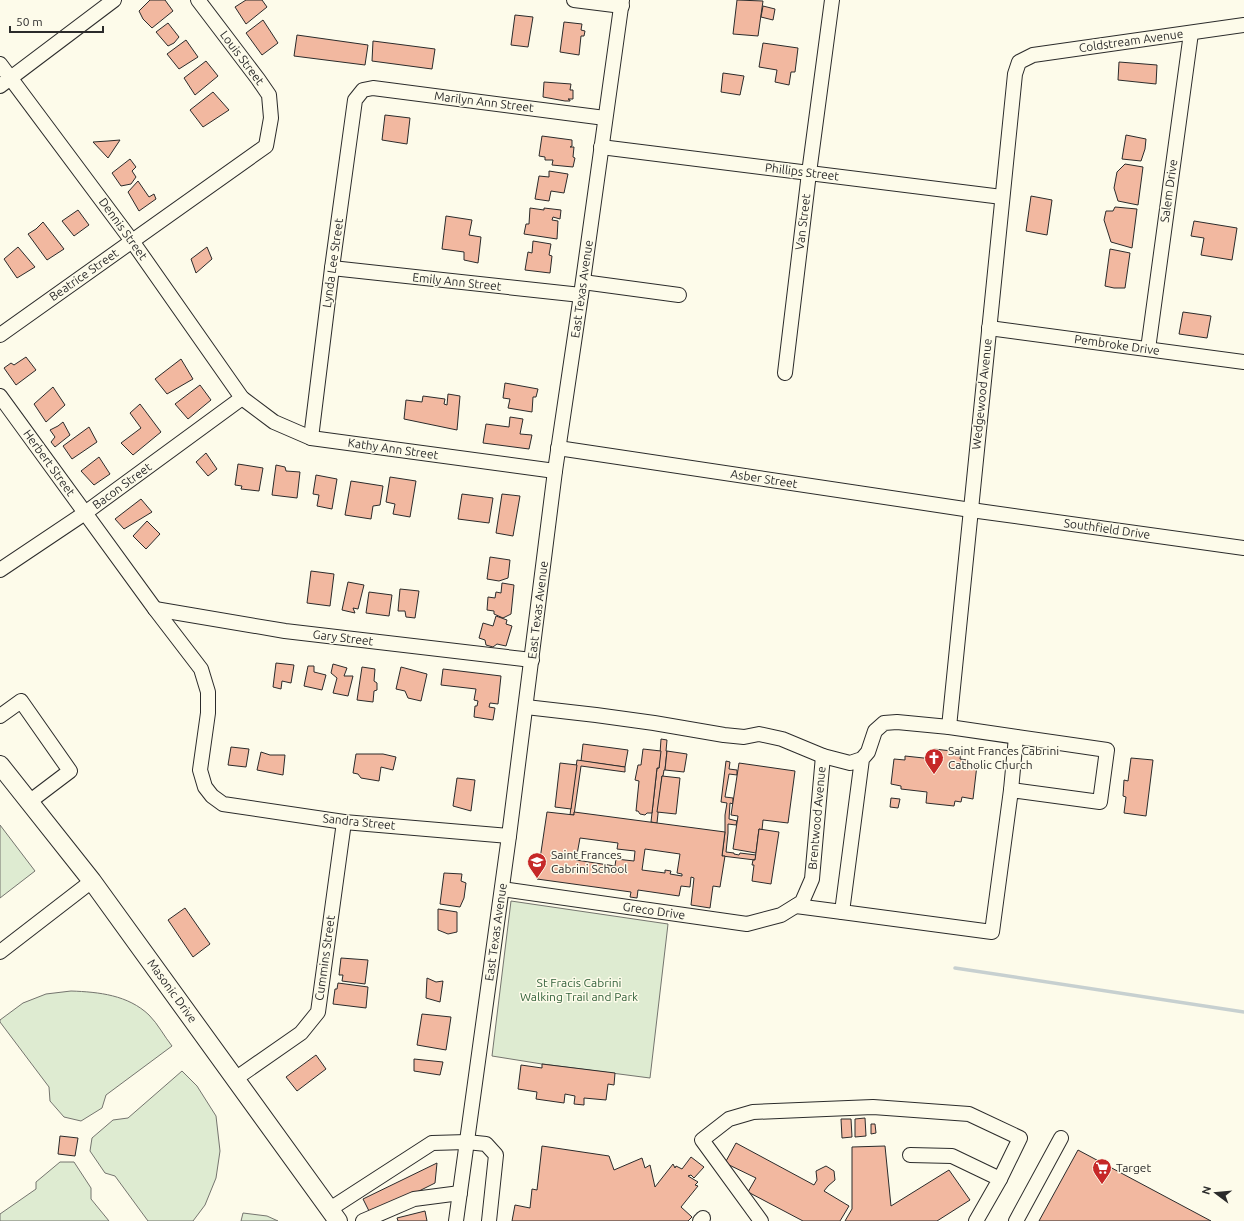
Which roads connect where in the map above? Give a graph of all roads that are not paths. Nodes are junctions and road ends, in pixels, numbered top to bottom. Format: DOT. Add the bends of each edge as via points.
graph roads {
  1 [pos="114,0"];
  2 [pos="198,0"];
  3 [pos="574,0"];
  4 [pos="832,0"];
  5 [pos="622,3"];
  6 [pos="1244,25"];
  7 [pos="1191,33"];
  8 [pos="1019,62"];
  9 [pos="0,64"];
  10 [pos="5,82"];
  11 [pos="363,90"];
  12 [pos="605,118"];
  13 [pos="266,146"];
  14 [pos="601,147"];
  15 [pos="809,173"];
  16 [pos="1002,198"];
  17 [pos="132,241"];
  18 [pos="332,268"];
  19 [pos="582,288"];
  20 [pos="679,295"];
  21 [pos="989,328"];
  22 [pos="0,335"];
  23 [pos="1148,349"];
  24 [pos="1244,362"];
  25 [pos="785,372"];
  26 [pos="242,398"];
  27 [pos="2,404"];
  28 [pos="311,438"];
  29 [pos="558,448"];
  30 [pos="555,471"];
  31 [pos="971,510"];
  32 [pos="85,513"];
  33 [pos="1244,548"];
  34 [pos="0,570"];
  35 [pos="155,608"];
  36 [pos="532,660"];
  37 [pos="526,707"];
  38 [pos="0,716"];
  39 [pos="949,727"];
  40 [pos="1016,737"];
  41 [pos="823,756"];
  42 [pos="862,759"];
  43 [pos="0,765"];
  44 [pos="1011,790"];
  45 [pos="212,796"];
  46 [pos="29,802"];
  47 [pos="344,822"];
  48 [pos="509,836"];
  49 [pos="92,881"];
  50 [pos="502,889"];
  51 [pos="799,904"];
  52 [pos="842,912"];
  53 [pos="0,952"];
  54 [pos="235,1079"];
  55 [pos="1061,1138"];
  56 [pos="467,1142"];
  57 [pos="910,1155"];
  58 [pos="1000,1179"];
  59 [pos="460,1193"];
  60 [pos="334,1215"];
  61 [pos="363,1221"];
  62 [pos="456,1221"];
  63 [pos="489,1221"];
  64 [pos="761,1221"];
  65 [pos="976,1221"];
  66 [pos="1016,1221"];
  1 -- 10 [label="street"];
  2 -- 13 [label="street, Louis Street" via="269,96 271,118"];
  3 -- 5 [label="street"];
  4 -- 15 [label="street, Van Street"];
  5 -- 12 [label="street, East Texas Avenue"];
  6 -- 7 [label="street, Coldstream Avenue"];
  7 -- 8 [label="street, Coldstream Avenue" via="1033,55"];
  7 -- 23 [label="street, Salem Drive"];
  8 -- 16 [label="street, Wedgewood Avenue" via="1015,74"];
  9 -- 10 [label="street, Dennis Street"];
  10 -- 17 [label="street, Dennis Street"];
  11 -- 12 [label="street, Marilyn Ann Street" via="373,88"];
  11 -- 18 [label="street, Lynda Lee Street" via="355,100"];
  12 -- 14 [label="street, East Texas Avenue"];
  13 -- 17 [label="street, Beatrice Street"];
  14 -- 15 [label="street, Phillips Street"];
  14 -- 19 [label="street, East Texas Avenue"];
  15 -- 16 [label="street, Phillips Street"];
  15 -- 25 [label="street, Van Street"];
  16 -- 21 [label="street, Wedgewood Avenue"];
  17 -- 22 [label="street, Beatrice Street"];
  17 -- 26 [label="street, Dennis Street"];
  18 -- 19 [label="street, Emily Ann Street"];
  18 -- 28 [label="street, Lynda Lee Street"];
  19 -- 20 [label="street"];
  19 -- 29 [label="street, East Texas Avenue"];
  21 -- 23 [label="street, Pembroke Drive"];
  21 -- 31 [label="street, Wedgewood Avenue"];
  23 -- 24 [label="street, Pembroke Drive"];
  26 -- 28 [label="street, Kathy Ann Street" via="274,422"];
  26 -- 32 [label="street, Bacon Street"];
  27 -- 32 [label="street, Herbert Street"];
  28 -- 30 [label="street, Kathy Ann Street"];
  29 -- 30 [label="street, East Texas Avenue"];
  29 -- 31 [label="street, Asber Street"];
  30 -- 36 [label="street, East Texas Avenue"];
  31 -- 33 [label="street, Southfield Drive"];
  31 -- 39 [label="street, Wedgewood Avenue"];
  32 -- 34 [label="street, Bacon Street"];
  32 -- 35 [label="street, Herbert Street"];
  35 -- 36 [label="street, Gary Street" via="285,631"];
  35 -- 45 [label="street, Herbert Street" via="201,669 208,692 208,713 200,770 205,787"];
  36 -- 37 [label="street, East Texas Avenue"];
  37 -- 41 [label="street" via="654,723 724,735 744,737 759,734 782,739"];
  37 -- 48 [label="street, East Texas Avenue"];
  38 -- 46 [label="street" via="21,701 70,771"];
  39 -- 40 [label="street"];
  39 -- 42 [label="street" via="884,723 875,731 868,752"];
  40 -- 44 [label="street"];
  40 -- 44 [label="street" via="1107,750 1100,802"];
  41 -- 42 [label="street" via="850,764"];
  41 -- 51 [label="street, Brentwood Avenue" via="812,879"];
  42 -- 52 [label="street"];
  43 -- 46 [label="main road, Masonic Drive"];
  44 -- 52 [label="street" via="992,932"];
  45 -- 47 [label="street, Sandra Street" via="223,804"];
  46 -- 49 [label="main road, Masonic Drive"];
  47 -- 48 [label="street, Sandra Street"];
  47 -- 54 [label="street, Cummins Street" via="318,1012 301,1033"];
  48 -- 50 [label="street, East Texas Avenue"];
  49 -- 53 [label="street"];
  49 -- 54 [label="main road, Masonic Drive"];
  50 -- 51 [label="street, Greco Drive" via="747,924 781,916"];
  50 -- 56 [label="street, East Texas Avenue"];
  51 -- 52 [label="street"];
  54 -- 60 [label="main road, Masonic Drive"];
  55 -- 66 [label="street"];
  56 -- 59 [label="street, East Texas Avenue"];
  56 -- 60 [label="street" via="432,1143"];
  56 -- 63 [label="street" via="486,1144 496,1155"];
  57 -- 58 [label="street" via="952,1156"];
  58 -- 64 [label="street" via="1020,1138 969,1114 873,1107 754,1112 729,1119 702,1140"];
  58 -- 65 [label="street"];
  59 -- 61 [label="street" via="414,1199"];
  59 -- 62 [label="street, East Texas Avenue"];
}
